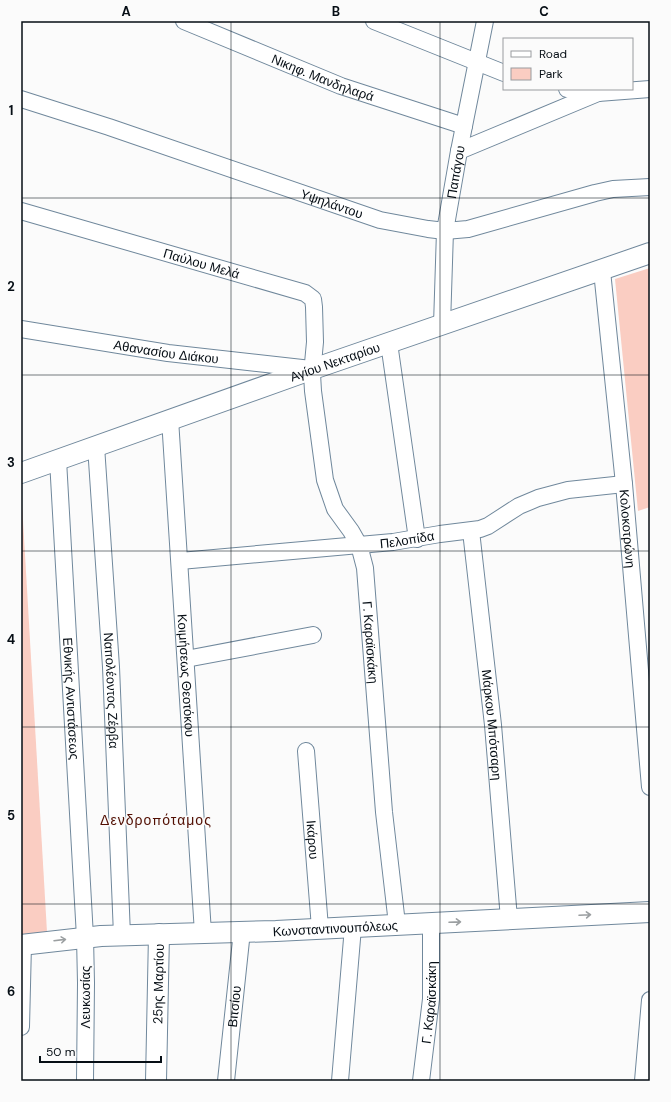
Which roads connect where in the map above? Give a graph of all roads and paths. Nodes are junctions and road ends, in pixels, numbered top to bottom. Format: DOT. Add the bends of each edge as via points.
graph roads {
  1 [pos="184,21"];
  2 [pos="374,21"];
  3 [pos="484,21"];
  4 [pos="200,24"];
  5 [pos="477,62"];
  6 [pos="503,73"];
  7 [pos="650,88"];
  8 [pos="575,90"];
  9 [pos="629,90"];
  10 [pos="633,90"];
  11 [pos="598,93"];
  12 [pos="21,99"];
  13 [pos="464,126"];
  14 [pos="459,151"];
  15 [pos="650,187"];
  16 [pos="21,211"];
  17 [pos="446,231"];
  18 [pos="650,254"];
  19 [pos="602,271"];
  20 [pos="442,325"];
  21 [pos="21,329"];
  22 [pos="390,343"];
  23 [pos="313,369"];
  24 [pos="170,419"];
  25 [pos="96,446"];
  26 [pos="58,460"];
  27 [pos="21,473"];
  28 [pos="624,484"];
  29 [pos="471,531"];
  30 [pos="417,538"];
  31 [pos="359,545"];
  32 [pos="180,561"];
  33 [pos="313,635"];
  34 [pos="186,659"];
  35 [pos="647,714"];
  36 [pos="306,751"];
  37 [pos="650,787"];
  38 [pos="650,912"];
  39 [pos="509,919"];
  40 [pos="432,923"];
  41 [pos="397,924"];
  42 [pos="353,926"];
  43 [pos="320,928"];
  44 [pos="242,931"];
  45 [pos="203,933"];
  46 [pos="159,934"];
  47 [pos="122,935"];
  48 [pos="85,937"];
  49 [pos="22,944"];
  50 [pos="650,1000"];
  51 [pos="21,1027"];
  52 [pos="85,1081"];
  53 [pos="156,1081"];
  54 [pos="226,1081"];
  55 [pos="340,1081"];
  56 [pos="421,1081"];
  57 [pos="643,1081"];
  1 -- 4 [label="street, Νικηφ. Μανδηλαρά"];
  2 -- 5 [label="street"];
  3 -- 5 [label="street, Παπάγου"];
  4 -- 13 [label="street, Νικηφ. Μανδηλαρά" via="341,86"];
  5 -- 6 [label="street"];
  5 -- 13 [label="street, Παπάγου"];
  7 -- 10 [label="street"];
  8 -- 11 [label="street"];
  9 -- 11 [label="street"];
  11 -- 14 [label="street"];
  12 -- 17 [label="street, Υψηλάντου" via="380,220"];
  13 -- 14 [label="street, Παπάγου"];
  14 -- 17 [label="street, Παπάγου"];
  15 -- 17 [label="street, Υψηλάντου" via="595,192 472,228"];
  16 -- 23 [label="street, Παύλου Μελά" via="309,295 313,299 314,307"];
  17 -- 20 [label="street, Παπάγου"];
  18 -- 19 [label="street, Αγίου Νεκταρίου"];
  19 -- 20 [label="street, Αγίου Νεκταρίου"];
  19 -- 28 [label="street, Κολοκοτρώνη"];
  20 -- 22 [label="street, Αγίου Νεκταρίου"];
  21 -- 23 [label="street, Αθανασίου Διάκου" via="168,353"];
  22 -- 23 [label="street, Αγίου Νεκταρίου"];
  22 -- 30 [label="street"];
  23 -- 24 [label="street, Αγίου Νεκταρίου"];
  23 -- 31 [label="street, Γ. Καραϊσκάκη" via="315,411 327,488 335,509"];
  24 -- 25 [label="street, Αγίου Νεκταρίου"];
  24 -- 32 [label="street, Κοιμήσεως Θεοτόκου"];
  25 -- 26 [label="street, Αγίου Νεκταρίου"];
  25 -- 47 [label="street, Ναπολέοντος Ζέρβα" via="111,666"];
  26 -- 27 [label="street, Αγίου Νεκταρίου"];
  26 -- 48 [label="street, Εθνικής Αντιστάσεως"];
  28 -- 29 [label="street, Πελοπίδα" via="568,490 538,498 519,506 485,528"];
  28 -- 35 [label="street, Κολοκοτρώνη"];
  29 -- 30 [label="street, Πελοπίδα"];
  29 -- 39 [label="street, Μάρκου Μπότσαρη" via="493,725"];
  30 -- 31 [label="street, Πελοπίδα"];
  31 -- 32 [label="street, Πελοπίδα"];
  31 -- 41 [label="street, Γ. Καραϊσκάκη" via="365,568 384,812"];
  32 -- 34 [label="street, Κοιμήσεως Θεοτόκου"];
  33 -- 34 [label="street"];
  34 -- 45 [label="street, Κοιμήσεως Θεοτόκου"];
  35 -- 37 [label="street, Κολοκοτρώνη"];
  36 -- 43 [label="street, Ικάρου"];
  39 -- 38 [label="street, Κωνσταντινουπόλεως, one-way"];
  40 -- 39 [label="street, Κωνσταντινουπόλεως, one-way"];
  40 -- 41 [label="street, Κωνσταντινουπόλεως"];
  40 -- 56 [label="street, Γ. Καραϊσκάκη" via="431,998"];
  41 -- 42 [label="street, Κωνσταντινουπόλεως"];
  42 -- 43 [label="street, Κωνσταντινουπόλεως"];
  42 -- 55 [label="street"];
  43 -- 44 [label="street, Κωνσταντινουπόλεως"];
  44 -- 45 [label="street, Κωνσταντινουπόλεως"];
  44 -- 54 [label="street, Βιτσίου"];
  45 -- 46 [label="street, Κωνσταντινουπόλεως"];
  46 -- 47 [label="street, Κωνσταντινουπόλεως"];
  46 -- 53 [label="street, 25ης Μαρτίου"];
  47 -- 48 [label="street, Κωνσταντινουπόλεως"];
  49 -- 48 [label="street, Κωνσταντινουπόλεως, one-way"];
  48 -- 52 [label="street, Λευκωσίας"];
  49 -- 51 [label="street"];
  50 -- 57 [label="street"];
}
